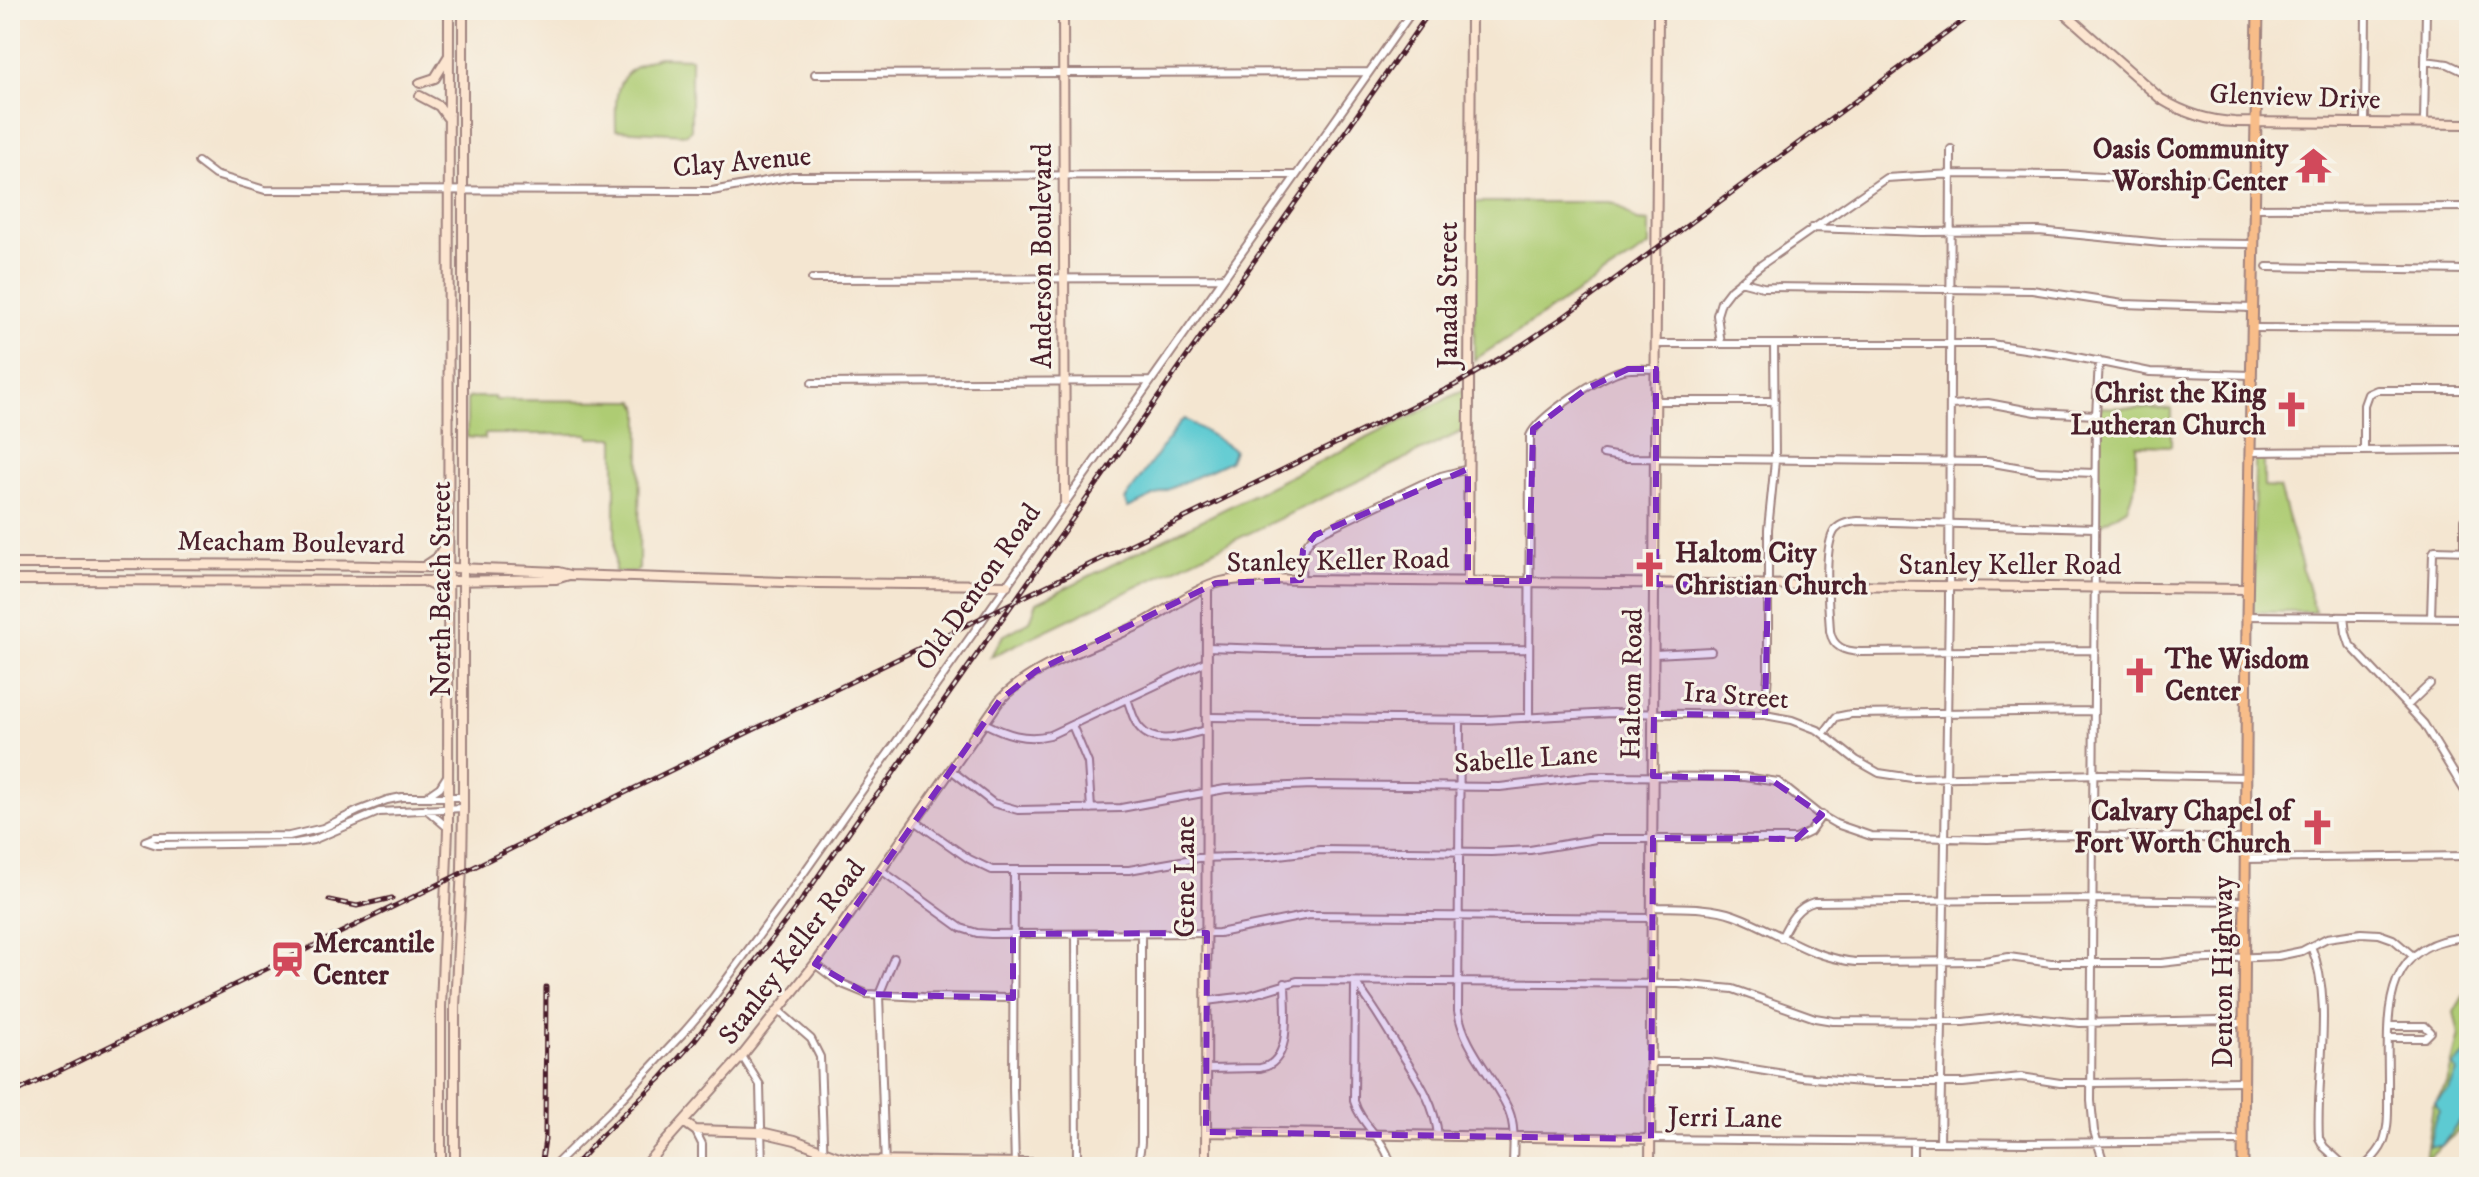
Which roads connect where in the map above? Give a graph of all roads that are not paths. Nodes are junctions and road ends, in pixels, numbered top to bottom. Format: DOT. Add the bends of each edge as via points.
graph roads {
  1 [pos="449,10"];
  2 [pos="463,10"];
  3 [pos="1063,10"];
  4 [pos="1413,10"];
  5 [pos="1471,10"];
  6 [pos="1658,10"];
  7 [pos="2061,10"];
  8 [pos="2258,10"];
  9 [pos="2366,10"];
  10 [pos="2426,10"];
  11 [pos="448,56"];
  12 [pos="2425,61"];
  13 [pos="1368,72"];
  14 [pos="1064,73"];
  15 [pos="815,74"];
  16 [pos="2469,74"];
  17 [pos="448,84"];
  18 [pos="448,97"];
  19 [pos="448,120"];
  20 [pos="2256,122"];
  21 [pos="2365,123"];
  22 [pos="2424,124"];
  23 [pos="2469,124"];
  24 [pos="1951,149"];
  25 [pos="198,162"];
  26 [pos="1952,174"];
  27 [pos="1064,175"];
  28 [pos="1296,175"];
  29 [pos="2256,180"];
  30 [pos="448,190"];
  31 [pos="463,191"];
  32 [pos="2469,207"];
  33 [pos="2255,208"];
  34 [pos="1812,228"];
  35 [pos="1951,233"];
  36 [pos="2254,244"];
  37 [pos="2267,267"];
  38 [pos="2469,270"];
  39 [pos="1064,278"];
  40 [pos="1223,278"];
  41 [pos="812,279"];
  42 [pos="1740,281"];
  43 [pos="1951,288"];
  44 [pos="2253,308"];
  45 [pos="2253,328"];
  46 [pos="2469,329"];
  47 [pos="1656,344"];
  48 [pos="1721,344"];
  49 [pos="1774,344"];
  50 [pos="1950,344"];
  51 [pos="2099,361"];
  52 [pos="1656,369"];
  53 [pos="2252,375"];
  54 [pos="1064,381"];
  55 [pos="1150,381"];
  56 [pos="812,383"];
  57 [pos="2469,390"];
  58 [pos="1656,401"];
  59 [pos="1775,401"];
  60 [pos="1950,405"];
  61 [pos="2096,415"];
  62 [pos="448,443"];
  63 [pos="463,443"];
  64 [pos="2364,450"];
  65 [pos="2469,450"];
  66 [pos="2250,452"];
  67 [pos="1603,454"];
  68 [pos="1656,458"];
  69 [pos="1775,461"];
  70 [pos="1949,462"];
  71 [pos="1468,469"];
  72 [pos="2095,473"];
  73 [pos="1065,501"];
  74 [pos="2464,520"];
  75 [pos="1949,523"];
  76 [pos="2095,528"];
  77 [pos="448,536"];
  78 [pos="2466,551"];
  79 [pos="10,564"];
  80 [pos="140,564"];
  81 [pos="423,567"];
  82 [pos="448,567"];
  83 [pos="464,567"];
  84 [pos="570,575"];
  85 [pos="10,580"];
  86 [pos="1301,580"];
  87 [pos="140,581"];
  88 [pos="423,581"];
  89 [pos="448,581"];
  90 [pos="464,581"];
  91 [pos="1468,581"];
  92 [pos="1529,581"];
  93 [pos="1655,584"];
  94 [pos="1007,585"];
  95 [pos="1768,586"];
  96 [pos="1829,586"];
  97 [pos="1949,587"];
  98 [pos="1207,588"];
  99 [pos="2095,588"];
  100 [pos="2247,589"];
  101 [pos="448,605"];
  102 [pos="2247,616"];
  103 [pos="2344,617"];
  104 [pos="2431,617"];
  105 [pos="2469,618"];
  106 [pos="1207,647"];
  107 [pos="1529,649"];
  108 [pos="2095,650"];
  109 [pos="1711,651"];
  110 [pos="1947,652"];
  111 [pos="1655,654"];
  112 [pos="1207,661"];
  113 [pos="2430,684"];
  114 [pos="463,689"];
  115 [pos="448,690"];
  116 [pos="1127,699"];
  117 [pos="2408,705"];
  118 [pos="2094,711"];
  119 [pos="1947,713"];
  120 [pos="1654,714"];
  121 [pos="1765,715"];
  122 [pos="1207,717"];
  123 [pos="1529,718"];
  124 [pos="1460,720"];
  125 [pos="984,723"];
  126 [pos="1072,725"];
  127 [pos="448,728"];
  128 [pos="463,728"];
  129 [pos="1207,730"];
  130 [pos="1824,733"];
  131 [pos="951,770"];
  132 [pos="448,772"];
  133 [pos="2094,774"];
  134 [pos="1653,776"];
  135 [pos="1948,777"];
  136 [pos="2246,777"];
  137 [pos="1460,787"];
  138 [pos="1207,791"];
  139 [pos="427,796"];
  140 [pos="448,797"];
  141 [pos="463,797"];
  142 [pos="2469,798"];
  143 [pos="448,808"];
  144 [pos="463,808"];
  145 [pos="426,809"];
  146 [pos="1091,809"];
  147 [pos="1822,815"];
  148 [pos="915,821"];
  149 [pos="448,829"];
  150 [pos="2093,836"];
  151 [pos="1653,838"];
  152 [pos="1947,839"];
  153 [pos="2245,839"];
  154 [pos="1459,851"];
  155 [pos="2469,856"];
  156 [pos="1207,858"];
  157 [pos="2245,859"];
  158 [pos="881,870"];
  159 [pos="1014,871"];
  160 [pos="2093,899"];
  161 [pos="1944,901"];
  162 [pos="2245,901"];
  163 [pos="1653,907"];
  164 [pos="1459,916"];
  165 [pos="1653,918"];
  166 [pos="1207,933"];
  167 [pos="1013,934"];
  168 [pos="1076,934"];
  169 [pos="1141,934"];
  170 [pos="2469,937"];
  171 [pos="1781,938"];
  172 [pos="2311,946"];
  173 [pos="2413,956"];
  174 [pos="894,958"];
  175 [pos="2245,958"];
  176 [pos="1942,962"];
  177 [pos="2092,963"];
  178 [pos="815,964"];
  179 [pos="1355,982"];
  180 [pos="1285,983"];
  181 [pos="1458,983"];
  182 [pos="1652,984"];
  183 [pos="879,995"];
  184 [pos="1013,998"];
  185 [pos="1206,1001"];
  186 [pos="441,1007"];
  187 [pos="455,1007"];
  188 [pos="779,1011"];
  189 [pos="1942,1022"];
  190 [pos="2091,1023"];
  191 [pos="2245,1024"];
  192 [pos="2389,1026"];
  193 [pos="2389,1038"];
  194 [pos="742,1056"];
  195 [pos="1652,1062"];
  196 [pos="1206,1069"];
  197 [pos="2244,1081"];
  198 [pos="1942,1083"];
  199 [pos="2091,1083"];
  200 [pos="454,1107"];
  201 [pos="441,1108"];
  202 [pos="685,1123"];
  203 [pos="695,1130"];
  204 [pos="761,1132"];
  205 [pos="1206,1132"];
  206 [pos="1376,1135"];
  207 [pos="1438,1136"];
  208 [pos="1513,1137"];
  209 [pos="1651,1139"];
  210 [pos="2244,1141"];
  211 [pos="1940,1142"];
  212 [pos="1913,1143"];
  213 [pos="2098,1143"];
  214 [pos="823,1150"];
  215 [pos="1077,1163"];
  216 [pos="885,1164"];
  217 [pos="951,1164"];
  218 [pos="1014,1165"];
  219 [pos="1058,1165"];
  220 [pos="1135,1165"];
  221 [pos="1206,1166"];
  222 [pos="441,1167"];
  223 [pos="455,1167"];
  224 [pos="553,1167"];
  225 [pos="643,1167"];
  226 [pos="702,1167"];
  227 [pos="762,1167"];
  228 [pos="824,1167"];
  229 [pos="1391,1167"];
  230 [pos="1513,1167"];
  231 [pos="1650,1167"];
  232 [pos="1913,1167"];
  233 [pos="2105,1167"];
  234 [pos="2243,1167"];
  235 [pos="2346,1167"];
  236 [pos="2364,1167"];
  1 -- 11 [label="main road, North Beach Street"];
  2 -- 31 [label="main road, North Beach Street"];
  3 -- 14 [label="main road, Anderson Boulevard"];
  4 -- 13 [label="street, Old Denton Road"];
  5 -- 71 [label="main road, Janada Street"];
  6 -- 47 [label="main road, Haltom Road"];
  7 -- 20 [label="main road, Glenview Drive" via="2176,108 2207,119"];
  8 -- 20 [label="main road, Denton Highway"];
  9 -- 21 [label="street"];
  10 -- 12 [label="street"];
  11 -- 17 [label="main road, North Beach Street"];
  11 -- 17 [label="main road" via="435,78 420,83"];
  12 -- 16 [label="street"];
  12 -- 22 [label="street"];
  13 -- 14 [label="street"];
  13 -- 28 [label="street, Old Denton Road"];
  14 -- 15 [label="street"];
  14 -- 27 [label="main road, Anderson Boulevard"];
  17 -- 18 [label="main road, North Beach Street"];
  18 -- 19 [label="main road, North Beach Street"];
  18 -- 19 [label="main road" via="420,96 439,106"];
  19 -- 30 [label="main road, North Beach Street"];
  20 -- 21 [label="main road, Glenview Drive"];
  20 -- 29 [label="main road, Denton Highway"];
  21 -- 22 [label="main road, Glenview Drive"];
  22 -- 23 [label="main road, Glenview Drive"];
  24 -- 26 [label="street"];
  25 -- 30 [label="street, Clay Avenue" via="215,175 265,190"];
  26 -- 29 [label="street"];
  26 -- 34 [label="street" via="1886,178"];
  26 -- 35 [label="street"];
  27 -- 28 [label="street, Clay Avenue"];
  27 -- 31 [label="street, Clay Avenue" via="793,176 712,191"];
  27 -- 39 [label="main road, Anderson Boulevard"];
  28 -- 40 [label="street, Old Denton Road"];
  29 -- 33 [label="main road, Denton Highway"];
  30 -- 31 [label="street, Clay Avenue"];
  30 -- 62 [label="main road, North Beach Street"];
  31 -- 63 [label="main road, North Beach Street"];
  32 -- 33 [label="street"];
  33 -- 36 [label="main road, Denton Highway"];
  34 -- 35 [label="street"];
  34 -- 42 [label="street"];
  35 -- 36 [label="street" via="2039,231 2161,243"];
  35 -- 43 [label="street"];
  36 -- 44 [label="main road, Denton Highway"];
  37 -- 38 [label="street"];
  39 -- 40 [label="street"];
  39 -- 41 [label="street"];
  39 -- 54 [label="main road, Anderson Boulevard"];
  40 -- 55 [label="street, Old Denton Road"];
  42 -- 43 [label="street" via="1763,287"];
  42 -- 48 [label="street" via="1718,308"];
  43 -- 44 [label="street" via="2032,290 2123,304"];
  43 -- 50 [label="street"];
  44 -- 45 [label="main road, Denton Highway"];
  45 -- 46 [label="street"];
  45 -- 53 [label="main road, Denton Highway"];
  47 -- 48 [label="street"];
  47 -- 52 [label="main road, Haltom Road"];
  48 -- 49 [label="street"];
  49 -- 50 [label="street"];
  49 -- 59 [label="street"];
  50 -- 51 [label="street" via="2012,346"];
  50 -- 60 [label="street"];
  51 -- 53 [label="street" via="2160,373"];
  51 -- 61 [label="street"];
  52 -- 58 [label="main road, Haltom Road"];
  52 -- 92 [label="street" via="1610,375 1533,429"];
  53 -- 66 [label="main road, Denton Highway"];
  54 -- 55 [label="street"];
  54 -- 56 [label="street"];
  54 -- 73 [label="main road, Anderson Boulevard"];
  55 -- 73 [label="street, Old Denton Road"];
  57 -- 64 [label="street" via="2368,394"];
  58 -- 59 [label="street"];
  58 -- 68 [label="main road, Haltom Road"];
  59 -- 69 [label="street"];
  60 -- 61 [label="street" via="1988,403"];
  60 -- 70 [label="street"];
  61 -- 72 [label="street"];
  62 -- 63 [label="main road"];
  62 -- 77 [label="main road, North Beach Street"];
  63 -- 83 [label="main road, North Beach Street"];
  64 -- 65 [label="street"];
  64 -- 66 [label="street"];
  66 -- 100 [label="main road, Denton Highway"];
  67 -- 68 [label="street"];
  68 -- 69 [label="street"];
  68 -- 93 [label="main road, Haltom Road"];
  69 -- 70 [label="street"];
  69 -- 95 [label="street"];
  70 -- 72 [label="street"];
  70 -- 75 [label="street"];
  71 -- 86 [label="street" via="1422,484 1315,535 1303,550"];
  71 -- 91 [label="main road, Janada Street"];
  72 -- 76 [label="street"];
  73 -- 94 [label="street, Old Denton Road"];
  74 -- 78 [label="street"];
  75 -- 76 [label="street"];
  75 -- 96 [label="street" via="1844,523 1829,547"];
  75 -- 97 [label="street"];
  76 -- 99 [label="street"];
  77 -- 81 [label="main road" via="441,553"];
  77 -- 82 [label="main road, North Beach Street"];
  78 -- 104 [label="street" via="2433,553"];
  79 -- 80 [label="main road, Meacham Boulevard"];
  80 -- 81 [label="main road, Meacham Boulevard"];
  80 -- 87 [label="main road"];
  81 -- 82 [label="main road, Meacham Boulevard"];
  82 -- 83 [label="main road, Meacham Boulevard"];
  82 -- 89 [label="main road, North Beach Street"];
  83 -- 84 [label="main road, Meacham Boulevard"];
  83 -- 90 [label="main road, North Beach Street"];
  84 -- 90 [label="main road, Meacham Boulevard"];
  84 -- 94 [label="main road, Meacham Boulevard"];
  85 -- 87 [label="main road, Meacham Boulevard"];
  86 -- 91 [label="main road, Stanley Keller Road"];
  86 -- 98 [label="main road, Stanley Keller Road" via="1231,580"];
  87 -- 88 [label="main road, Meacham Boulevard"];
  88 -- 89 [label="main road, Meacham Boulevard"];
  88 -- 101 [label="main road" via="439,589"];
  89 -- 90 [label="main road, Meacham Boulevard"];
  89 -- 101 [label="main road, North Beach Street"];
  90 -- 114 [label="main road, North Beach Street"];
  91 -- 92 [label="main road, Stanley Keller Road"];
  92 -- 93 [label="main road, Stanley Keller Road"];
  92 -- 107 [label="street"];
  93 -- 95 [label="main road, Stanley Keller Road"];
  93 -- 111 [label="main road, Haltom Road"];
  94 -- 224 [label="street, Old Denton Road" via="710,1002"];
  95 -- 96 [label="main road, Stanley Keller Road"];
  95 -- 121 [label="street"];
  96 -- 97 [label="main road, Stanley Keller Road"];
  96 -- 110 [label="street" via="1831,639 1842,649"];
  97 -- 99 [label="main road, Stanley Keller Road"];
  97 -- 110 [label="street"];
  98 -- 106 [label="main road, Gene Lane"];
  98 -- 125 [label="main road, Stanley Keller Road" via="1021,680"];
  99 -- 100 [label="main road, Stanley Keller Road"];
  99 -- 108 [label="street"];
  100 -- 102 [label="main road, Denton Highway"];
  101 -- 115 [label="main road, North Beach Street"];
  102 -- 103 [label="street"];
  102 -- 136 [label="main road, Denton Highway"];
  103 -- 104 [label="street"];
  103 -- 117 [label="street" via="2350,645"];
  104 -- 105 [label="street"];
  106 -- 107 [label="street"];
  106 -- 112 [label="main road, Gene Lane"];
  107 -- 123 [label="street"];
  108 -- 110 [label="street"];
  108 -- 118 [label="street"];
  109 -- 111 [label="street"];
  110 -- 119 [label="street"];
  111 -- 120 [label="main road, Haltom Road"];
  112 -- 116 [label="street"];
  112 -- 122 [label="main road, Gene Lane"];
  113 -- 117 [label="street"];
  114 -- 115 [label="main road"];
  114 -- 128 [label="main road, North Beach Street"];
  115 -- 127 [label="main road, North Beach Street"];
  116 -- 126 [label="street"];
  116 -- 129 [label="street" via="1137,724 1152,737"];
  117 -- 142 [label="street"];
  118 -- 119 [label="street"];
  118 -- 133 [label="street"];
  119 -- 130 [label="street" via="1840,715"];
  119 -- 135 [label="street"];
  120 -- 121 [label="street, Ira Street"];
  120 -- 123 [label="street, Ira Street"];
  120 -- 134 [label="main road, Haltom Road"];
  121 -- 130 [label="street, Ira Street"];
  122 -- 124 [label="street, Ira Street"];
  122 -- 129 [label="main road, Gene Lane"];
  123 -- 124 [label="street, Ira Street"];
  124 -- 137 [label="street"];
  125 -- 126 [label="street" via="1028,738"];
  125 -- 131 [label="main road, Stanley Keller Road"];
  126 -- 146 [label="street" via="1088,763"];
  127 -- 128 [label="main road"];
  127 -- 132 [label="main road, North Beach Street"];
  128 -- 141 [label="main road, North Beach Street"];
  129 -- 138 [label="main road, Gene Lane"];
  130 -- 135 [label="street, Ira Street" via="1879,773"];
  131 -- 146 [label="street, Sabelle Lane" via="1004,808"];
  131 -- 148 [label="main road, Stanley Keller Road"];
  132 -- 139 [label="street"];
  132 -- 140 [label="main road, North Beach Street"];
  133 -- 135 [label="street, Ira Street"];
  133 -- 136 [label="street, Ira Street"];
  133 -- 150 [label="street"];
  134 -- 137 [label="street, Sabelle Lane"];
  134 -- 147 [label="street, Sabelle Lane" via="1770,779"];
  134 -- 151 [label="main road, Haltom Road"];
  135 -- 152 [label="street"];
  136 -- 153 [label="main road, Denton Highway"];
  137 -- 138 [label="street, Sabelle Lane" via="1312,785"];
  137 -- 154 [label="street"];
  138 -- 146 [label="street, Sabelle Lane" via="1131,807"];
  138 -- 156 [label="main road, Gene Lane"];
  139 -- 140 [label="street"];
  139 -- 145 [label="street" via="387,800 323,828 289,836 145,841 296,843 379,812"];
  140 -- 141 [label="street"];
  140 -- 143 [label="main road, North Beach Street"];
  141 -- 144 [label="main road, North Beach Street"];
  143 -- 144 [label="street"];
  143 -- 145 [label="street"];
  143 -- 149 [label="main road, North Beach Street"];
  144 -- 187 [label="main road, North Beach Street"];
  145 -- 149 [label="street"];
  147 -- 151 [label="street" via="1810,832 1796,839"];
  147 -- 152 [label="street, Sabelle Lane" via="1871,836"];
  148 -- 158 [label="main road, Stanley Keller Road"];
  148 -- 159 [label="street" via="987,869"];
  149 -- 186 [label="main road, North Beach Street"];
  150 -- 152 [label="street, Sabelle Lane"];
  150 -- 153 [label="street, Sabelle Lane"];
  150 -- 160 [label="street"];
  151 -- 154 [label="street"];
  151 -- 163 [label="main road, Haltom Road"];
  152 -- 161 [label="street"];
  153 -- 157 [label="main road, Denton Highway"];
  154 -- 156 [label="street" via="1320,850"];
  154 -- 164 [label="street"];
  155 -- 157 [label="street"];
  156 -- 159 [label="street" via="1129,870"];
  156 -- 166 [label="main road, Gene Lane"];
  157 -- 162 [label="main road, Denton Highway"];
  158 -- 167 [label="street" via="961,928"];
  158 -- 178 [label="main road, Stanley Keller Road"];
  159 -- 167 [label="street"];
  160 -- 161 [label="street"];
  160 -- 162 [label="street"];
  160 -- 177 [label="street"];
  161 -- 171 [label="street" via="1814,902 1794,915"];
  161 -- 176 [label="street"];
  162 -- 175 [label="main road, Denton Highway"];
  163 -- 165 [label="main road, Haltom Road"];
  163 -- 171 [label="street" via="1733,914"];
  164 -- 165 [label="street"];
  164 -- 166 [label="street" via="1309,915"];
  164 -- 181 [label="street"];
  165 -- 182 [label="main road, Haltom Road"];
  166 -- 169 [label="street"];
  166 -- 185 [label="main road, Gene Lane"];
  167 -- 168 [label="street"];
  167 -- 184 [label="street"];
  168 -- 169 [label="street"];
  168 -- 215 [label="street"];
  169 -- 220 [label="street" via="1141,1143"];
  170 -- 173 [label="street" via="2445,940"];
  171 -- 176 [label="street" via="1836,960"];
  172 -- 173 [label="street" via="2341,934 2371,933 2393,939"];
  172 -- 175 [label="street"];
  172 -- 235 [label="street" via="2322,989 2319,1138"];
  173 -- 192 [label="street" via="2391,993"];
  174 -- 183 [label="street"];
  175 -- 177 [label="street"];
  175 -- 191 [label="main road, Denton Highway"];
  176 -- 177 [label="street" via="2009,957"];
  176 -- 189 [label="street"];
  177 -- 190 [label="street"];
  178 -- 183 [label="street" via="849,988"];
  178 -- 188 [label="main road, Stanley Keller Road"];
  179 -- 180 [label="street"];
  179 -- 181 [label="street"];
  179 -- 206 [label="street" via="1354,1101"];
  179 -- 207 [label="street" via="1428,1097"];
  180 -- 185 [label="street" via="1247,996"];
  180 -- 196 [label="street" via="1285,1036 1276,1061 1260,1068"];
  181 -- 182 [label="street"];
  181 -- 208 [label="street" via="1463,1030 1510,1112"];
  182 -- 189 [label="street" via="1733,989 1833,1021"];
  182 -- 195 [label="main road, Haltom Road"];
  183 -- 184 [label="street"];
  183 -- 216 [label="street"];
  184 -- 218 [label="street"];
  185 -- 196 [label="main road, Gene Lane"];
  186 -- 187 [label="main road"];
  186 -- 201 [label="main road, North Beach Street"];
  187 -- 200 [label="main road, North Beach Street"];
  188 -- 194 [label="main road, Stanley Keller Road"];
  188 -- 214 [label="street" via="811,1039 820,1057"];
  189 -- 190 [label="street" via="2017,1016"];
  189 -- 198 [label="street"];
  190 -- 191 [label="street"];
  190 -- 199 [label="street"];
  191 -- 197 [label="main road, Denton Highway"];
  192 -- 193 [label="street"];
  192 -- 193 [label="street" via="2425,1026 2431,1032 2427,1038"];
  193 -- 236 [label="street" via="2385,1136"];
  194 -- 202 [label="main road, Stanley Keller Road"];
  194 -- 204 [label="street" via="760,1085"];
  195 -- 198 [label="street" via="1709,1062 1844,1082"];
  195 -- 209 [label="main road, Haltom Road"];
  196 -- 205 [label="main road, Gene Lane"];
  197 -- 199 [label="street"];
  197 -- 210 [label="main road, Denton Highway"];
  198 -- 199 [label="street" via="2021,1077"];
  198 -- 211 [label="street"];
  199 -- 213 [label="street"];
  200 -- 201 [label="main road"];
  200 -- 223 [label="main road, North Beach Street"];
  201 -- 222 [label="main road, North Beach Street"];
  202 -- 203 [label="main road"];
  202 -- 225 [label="main road, Stanley Keller Road"];
  203 -- 204 [label="main road"];
  203 -- 226 [label="street" via="702,1144"];
  204 -- 214 [label="main road"];
  204 -- 227 [label="street"];
  205 -- 206 [label="main road, Jerri Lane"];
  205 -- 221 [label="main road, Gene Lane"];
  206 -- 207 [label="main road, Jerri Lane"];
  206 -- 229 [label="street"];
  207 -- 208 [label="main road, Jerri Lane"];
  208 -- 209 [label="main road, Jerri Lane"];
  208 -- 230 [label="street"];
  209 -- 212 [label="street, Jerri Lane"];
  209 -- 231 [label="main road, Haltom Road"];
  210 -- 213 [label="street, Jerri Lane"];
  210 -- 234 [label="main road, Denton Highway"];
  211 -- 212 [label="street, Jerri Lane"];
  211 -- 213 [label="street, Jerri Lane"];
  212 -- 232 [label="street"];
  213 -- 233 [label="street"];
  214 -- 216 [label="main road"];
  214 -- 228 [label="street"];
  215 -- 219 [label="main road"];
  215 -- 220 [label="main road"];
  216 -- 217 [label="main road"];
  217 -- 218 [label="main road"];
  218 -- 219 [label="main road"];
  220 -- 221 [label="main road"];
}
